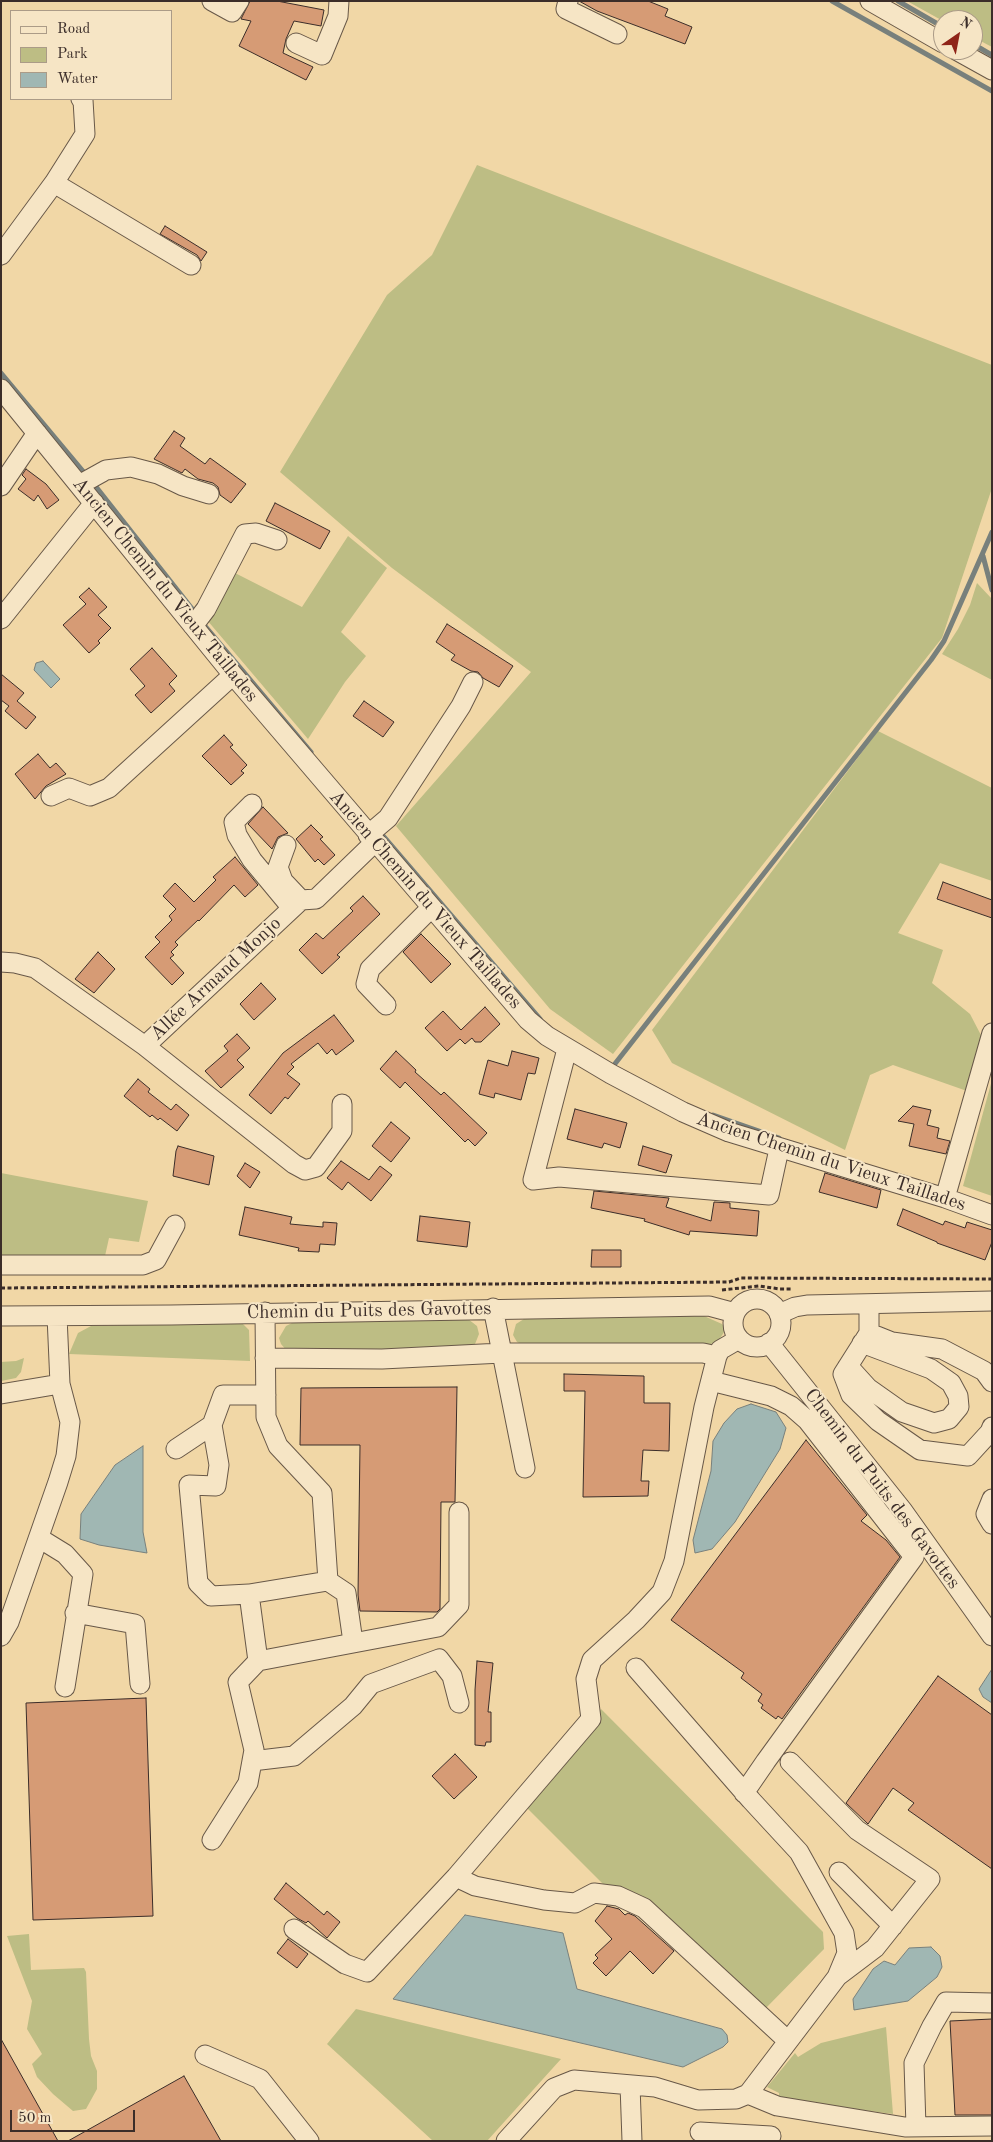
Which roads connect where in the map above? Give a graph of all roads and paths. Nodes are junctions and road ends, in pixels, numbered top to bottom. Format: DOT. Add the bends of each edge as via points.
graph roads {
  1 [pos="212,1"];
  2 [pos="239,1"];
  3 [pos="340,1"];
  4 [pos="568,1"];
  5 [pos="870,1"];
  6 [pos="617,34"];
  7 [pos="933,36"];
  8 [pos="296,44"];
  9 [pos="974,60"];
  10 [pos="992,70"];
  11 [pos="83,100"];
  12 [pos="54,184"];
  13 [pos="1,256"];
  14 [pos="192,265"];
  15 [pos="1,389"];
  16 [pos="38,433"];
  17 [pos="79,485"];
  18 [pos="1,486"];
  19 [pos="209,494"];
  20 [pos="94,503"];
  21 [pos="278,540"];
  22 [pos="1,619"];
  23 [pos="193,626"];
  24 [pos="233,675"];
  25 [pos="472,682"];
  26 [pos="51,796"];
  27 [pos="252,804"];
  28 [pos="371,839"];
  29 [pos="286,845"];
  30 [pos="297,904"];
  31 [pos="431,908"];
  32 [pos="1,962"];
  33 [pos="386,1005"];
  34 [pos="992,1033"];
  35 [pos="145,1046"];
  36 [pos="567,1049"];
  37 [pos="342,1104"];
  38 [pos="779,1149"];
  39 [pos="944,1198"];
  40 [pos="992,1215"];
  41 [pos="175,1226"];
  42 [pos="1,1266"];
  43 [pos="992,1279"];
  44 [pos="1,1288"];
  45 [pos="992,1301"];
  46 [pos="869,1304"];
  47 [pos="493,1308"];
  48 [pos="265,1312"];
  49 [pos="735,1313"];
  50 [pos="779,1314"];
  51 [pos="1,1316"];
  52 [pos="57,1316"];
  53 [pos="865,1338"];
  54 [pos="739,1340"];
  55 [pos="770,1343"];
  56 [pos="502,1353"];
  57 [pos="717,1356"];
  58 [pos="265,1358"];
  59 [pos="848,1366"];
  60 [pos="711,1381"];
  61 [pos="992,1382"];
  62 [pos="60,1384"];
  63 [pos="1,1394"];
  64 [pos="266,1395"];
  65 [pos="212,1425"];
  66 [pos="992,1427"];
  67 [pos="176,1450"];
  68 [pos="525,1468"];
  69 [pos="992,1499"];
  70 [pos="459,1512"];
  71 [pos="992,1524"];
  72 [pos="39,1538"];
  73 [pos="328,1581"];
  74 [pos="249,1594"];
  75 [pos="75,1613"];
  76 [pos="1,1636"];
  77 [pos="992,1636"];
  78 [pos="353,1642"];
  79 [pos="258,1661"];
  80 [pos="636,1668"];
  81 [pos="140,1684"];
  82 [pos="65,1687"];
  83 [pos="459,1703"];
  84 [pos="252,1761"];
  85 [pos="790,1762"];
  86 [pos="748,1797"];
  87 [pos="212,1840"];
  88 [pos="840,1872"];
  89 [pos="456,1877"];
  90 [pos="893,1926"];
  91 [pos="294,1929"];
  92 [pos="837,1977"];
  93 [pos="992,2003"];
  94 [pos="788,2041"];
  95 [pos="205,2055"];
  96 [pos="630,2085"];
  97 [pos="748,2094"];
  98 [pos="698,2100"];
  99 [pos="992,2126"];
  100 [pos="916,2127"];
  101 [pos="700,2136"];
  102 [pos="770,2136"];
  103 [pos="309,2141"];
  104 [pos="506,2141"];
  105 [pos="632,2141"];
  1 -- 2 [label="street" via="232,12"];
  3 -- 8 [label="street" via="338,16 322,55"];
  4 -- 6 [label="street" via="566,9"];
  5 -- 7 [label="street"];
  9 -- 10 [label="street"];
  11 -- 12 [label="street" via="85,134"];
  12 -- 13 [label="street"];
  12 -- 14 [label="street"];
  15 -- 16 [label="street, Ancien Chemin du Vieux Taillades"];
  16 -- 17 [label="street, Ancien Chemin du Vieux Taillades"];
  16 -- 18 [label="street"];
  17 -- 19 [label="street" via="106,470 131,467"];
  17 -- 20 [label="street, Ancien Chemin du Vieux Taillades"];
  20 -- 22 [label="street"];
  20 -- 23 [label="street, Ancien Chemin du Vieux Taillades"];
  21 -- 23 [label="street" via="256,533 245,534 206,609"];
  23 -- 24 [label="street, Ancien Chemin du Vieux Taillades"];
  24 -- 26 [label="street" via="109,788 90,796 69,788"];
  24 -- 28 [label="street, Ancien Chemin du Vieux Taillades"];
  25 -- 28 [label="street" via="388,818"];
  27 -- 30 [label="street" via="234,822 236,836 263,874"];
  28 -- 30 [label="street" via="316,899"];
  28 -- 31 [label="street, Ancien Chemin du Vieux Taillades"];
  29 -- 30 [label="street" via="278,867"];
  30 -- 35 [label="street, Allée Armand Monjo"];
  31 -- 33 [label="street" via="370,969 366,984"];
  31 -- 36 [label="street, Ancien Chemin du Vieux Taillades" via="528,1020"];
  32 -- 35 [label="street, Allée Armand Monjo" via="35,968"];
  34 -- 39 [label="street"];
  35 -- 37 [label="street" via="305,1170 316,1167 342,1131"];
  36 -- 38 [label="street, Ancien Chemin du Vieux Taillades" via="683,1112"];
  36 -- 38 [label="street" via="534,1180 559,1177 769,1195"];
  38 -- 39 [label="street, Ancien Chemin du Vieux Taillades"];
  39 -- 40 [label="street, Ancien Chemin du Vieux Taillades"];
  41 -- 42 [label="street" via="156,1260 143,1265"];
  43 -- 44 [label="path" via="741,1278 728,1282"];
  45 -- 46 [label="street"];
  46 -- 50 [label="street" via="808,1305"];
  46 -- 53 [label="street"];
  47 -- 48 [label="street, Chemin du Puits des Gavottes"];
  47 -- 49 [label="street, Chemin du Puits des Gavottes" via="708,1306"];
  47 -- 56 [label="street"];
  48 -- 52 [label="street, Chemin du Puits des Gavottes"];
  48 -- 58 [label="street"];
  49 -- 50 [label="street" via="744,1303 758,1299 770,1304"];
  49 -- 54 [label="street" via="733,1327"];
  50 -- 55 [label="street" via="780,1328"];
  51 -- 52 [label="street, Chemin du Puits des Gavottes"];
  52 -- 62 [label="street"];
  53 -- 59 [label="street"];
  53 -- 59 [label="street" via="931,1369 951,1383 958,1396 959,1407 949,1419 934,1423 902,1412 868,1388"];
  53 -- 61 [label="street" via="942,1349 984,1371"];
  54 -- 55 [label="street" via="754,1347"];
  54 -- 57 [label="street" via="720,1350"];
  55 -- 77 [label="street, Chemin du Puits des Gavottes" via="902,1511"];
  56 -- 57 [label="street" via="703,1353"];
  56 -- 58 [label="street" via="382,1359"];
  56 -- 68 [label="street"];
  57 -- 60 [label="street"];
  58 -- 64 [label="street"];
  59 -- 66 [label="street" via="843,1374 850,1395 878,1421 920,1450 968,1456"];
  60 -- 86 [label="street" via="770,1396 791,1406 808,1420 914,1557 766,1760"];
  60 -- 89 [label="street" via="674,1561 662,1592 592,1660 586,1678 591,1719"];
  62 -- 63 [label="street"];
  62 -- 72 [label="street" via="70,1422 66,1456"];
  64 -- 65 [label="street" via="224,1395"];
  64 -- 73 [label="street" via="266,1417 278,1446 322,1493"];
  65 -- 67 [label="street"];
  65 -- 74 [label="street" via="219,1465 216,1486 189,1485 198,1582 211,1596"];
  69 -- 71 [label="street" via="986,1514"];
  70 -- 78 [label="street" via="459,1605 438,1627"];
  72 -- 75 [label="street" via="65,1554 83,1574"];
  72 -- 76 [label="street"];
  73 -- 74 [label="street"];
  73 -- 78 [label="street" via="346,1593"];
  74 -- 79 [label="street"];
  75 -- 81 [label="street" via="135,1624"];
  75 -- 82 [label="street"];
  78 -- 79 [label="street"];
  79 -- 84 [label="street" via="238,1682 254,1750"];
  80 -- 86 [label="street"];
  83 -- 84 [label="street" via="452,1676 439,1659 371,1684 353,1706 294,1756"];
  84 -- 87 [label="street" via="248,1783"];
  85 -- 90 [label="street" via="857,1830 930,1879"];
  86 -- 92 [label="street" via="799,1852 844,1933 847,1953"];
  88 -- 90 [label="street"];
  89 -- 91 [label="street" via="367,1972 345,1964"];
  89 -- 94 [label="street" via="475,1886 544,1900 575,1902 594,1893 618,1896 644,1908"];
  90 -- 92 [label="street" via="875,1948"];
  92 -- 94 [label="street"];
  93 -- 100 [label="street" via="946,2002 914,2063"];
  94 -- 97 [label="street"];
  95 -- 103 [label="street" via="260,2079"];
  96 -- 98 [label="street" via="655,2087"];
  96 -- 104 [label="street" via="574,2080 554,2088"];
  96 -- 105 [label="street"];
  97 -- 98 [label="street" via="736,2099"];
  97 -- 100 [label="street" via="778,2106"];
  98 -- 101 [label="street"];
  99 -- 100 [label="street"];
  101 -- 102 [label="street"];
}
